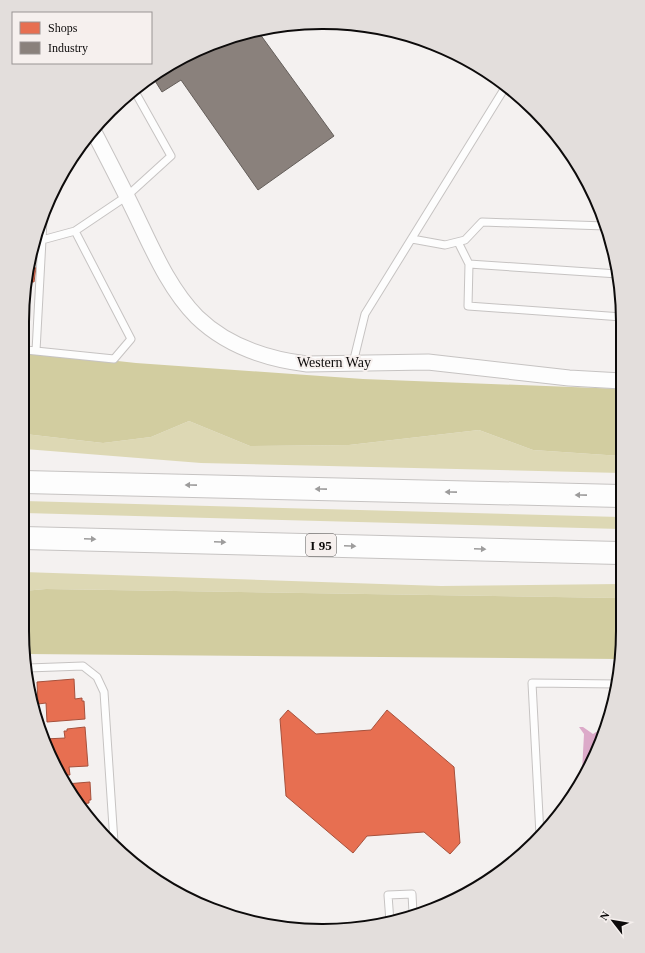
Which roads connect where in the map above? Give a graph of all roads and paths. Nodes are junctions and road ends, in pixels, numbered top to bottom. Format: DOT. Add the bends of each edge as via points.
graph roads {
  1 [pos="503,91"];
  2 [pos="137,96"];
  3 [pos="96,136"];
  4 [pos="127,196"];
  5 [pos="599,226"];
  6 [pos="75,231"];
  7 [pos="412,239"];
  8 [pos="42,240"];
  9 [pos="458,242"];
  10 [pos="469,264"];
  11 [pos="611,274"];
  12 [pos="616,317"];
  13 [pos="29,350"];
  14 [pos="36,351"];
  15 [pos="353,363"];
  16 [pos="616,381"];
  17 [pos="29,469"];
  18 [pos="29,482"];
  19 [pos="100,483"];
  20 [pos="616,496"];
  21 [pos="29,538"];
  22 [pos="69,538"];
  23 [pos="29,543"];
  24 [pos="616,553"];
  25 [pos="32,668"];
  26 [pos="611,684"];
  27 [pos="540,828"];
  28 [pos="114,837"];
  29 [pos="413,909"];
  30 [pos="390,916"];
  1 -- 7 [label="lane"];
  2 -- 4 [label="lane" via="171,156"];
  3 -- 4 [label="street, Western Way"];
  4 -- 6 [label="lane"];
  4 -- 15 [label="street, Western Way" via="154,254 176,290 197,316 216,332 248,350 287,361"];
  5 -- 9 [label="lane" via="482,222 465,240"];
  6 -- 8 [label="lane"];
  6 -- 14 [label="lane" via="131,339 114,359"];
  7 -- 9 [label="lane" via="445,245"];
  7 -- 15 [label="lane" via="364,314"];
  8 -- 14 [label="lane"];
  9 -- 10 [label="lane"];
  10 -- 11 [label="lane"];
  10 -- 12 [label="lane" via="468,306"];
  13 -- 14 [label="lane"];
  15 -- 16 [label="street, Western Way" via="428,362"];
  17 -- 19 [label="highway"];
  18 -- 19 [label="highway"];
  20 -- 19 [label="highway, one-way"];
  21 -- 22 [label="highway, I 95"];
  22 -- 23 [label="highway"];
  22 -- 24 [label="highway, I 95, one-way"];
  25 -- 28 [label="lane" via="84,666 97,677 104,692"];
  26 -- 27 [label="lane" via="532,683"];
  29 -- 30 [label="lane" via="412,894 388,895"];
}
